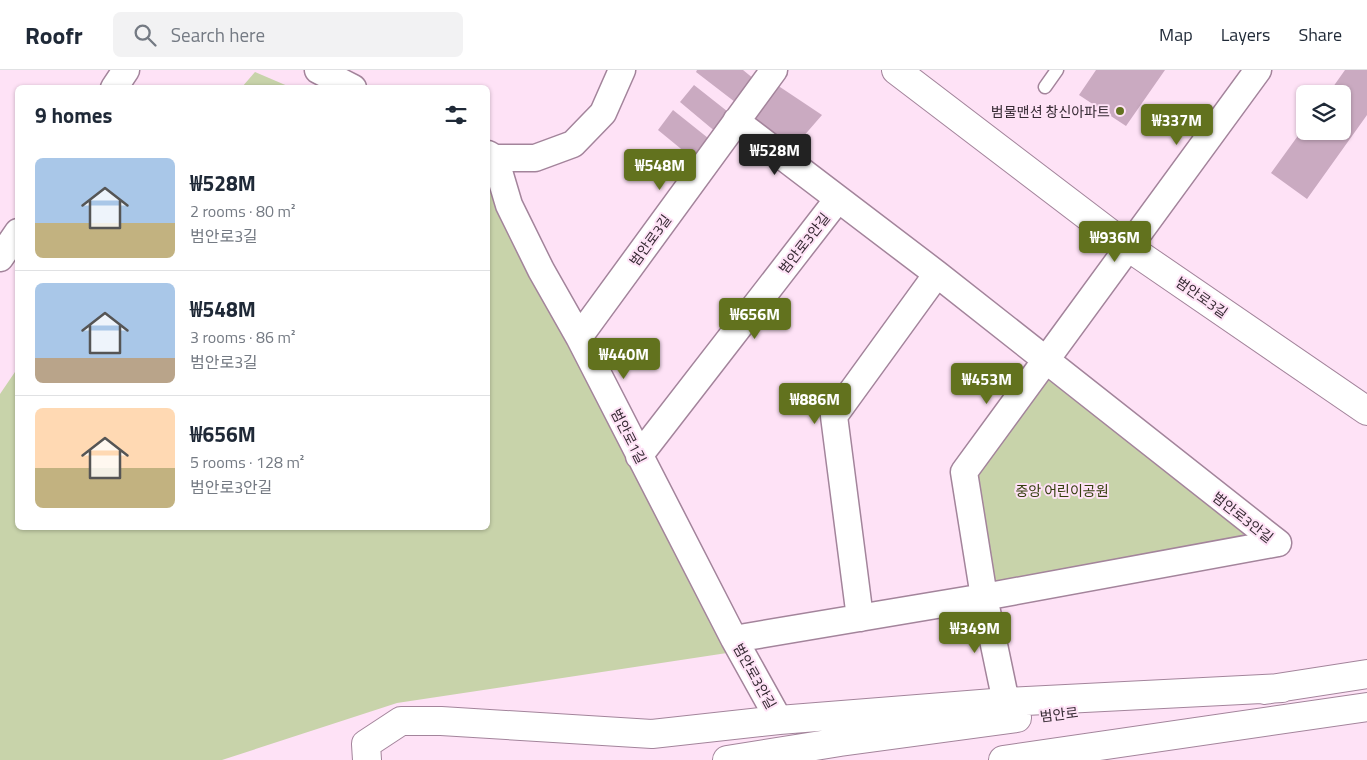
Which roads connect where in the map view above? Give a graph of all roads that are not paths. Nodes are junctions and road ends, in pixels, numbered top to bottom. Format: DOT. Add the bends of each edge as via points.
graph roads {
  1 [pos="126,70"];
  2 [pos="318,70"];
  3 [pos="622,70"];
  4 [pos="774,70"];
  5 [pos="896,70"];
  6 [pos="1057,70"];
  7 [pos="1258,70"];
  8 [pos="116,85"];
  9 [pos="347,85"];
  10 [pos="1045,87"];
  11 [pos="736,121"];
  12 [pos="491,156"];
  13 [pos="838,199"];
  14 [pos="15,236"];
  15 [pos="1128,247"];
  16 [pos="0,258"];
  17 [pos="936,274"];
  18 [pos="579,337"];
  19 [pos="1045,361"];
  20 [pos="1367,411"];
  21 [pos="639,456"];
  22 [pos="984,597"];
  23 [pos="860,618"];
  24 [pos="734,639"];
  25 [pos="1367,674"];
  26 [pos="1282,688"];
  27 [pos="1006,702"];
  28 [pos="1367,707"];
  29 [pos="779,720"];
  30 [pos="1244,726"];
  31 [pos="739,758"];
  32 [pos="367,760"];
  33 [pos="1003,760"];
  34 [pos="1136,760"];
  1 -- 8 [label="street"];
  2 -- 9 [label="street"];
  3 -- 12 [label="street" via="603,114 573,144 535,158"];
  4 -- 11 [label="street, 범안로3길"];
  5 -- 15 [label="main road, 범안로3길"];
  6 -- 10 [label="lane"];
  7 -- 15 [label="street"];
  11 -- 13 [label="street"];
  11 -- 18 [label="street, 범안로3길"];
  12 -- 18 [label="street, 범안로1길" via="509,205"];
  13 -- 17 [label="street, 범안로3안길"];
  13 -- 21 [label="street, 범안로3안길"];
  14 -- 16 [label="street"];
  15 -- 19 [label="street"];
  15 -- 20 [label="main road, 범안로3길"];
  17 -- 19 [label="street, 범안로3안길"];
  17 -- 23 [label="street" via="834,416"];
  18 -- 21 [label="street, 범안로1길"];
  19 -- 22 [label="street" via="964,472"];
  19 -- 22 [label="street, 범안로3안길" via="1278,543"];
  21 -- 24 [label="street, 범안로1길"];
  22 -- 23 [label="street, 범안로3안길"];
  22 -- 27 [label="street"];
  23 -- 24 [label="street, 범안로3안길"];
  24 -- 29 [label="street, 범안로3안길"];
  25 -- 26 [label="main road, 범안로"];
  26 -- 27 [label="main road"];
  26 -- 31 [label="main road, 범안로" via="996,721"];
  27 -- 29 [label="main road"];
  28 -- 30 [label="main road"];
  29 -- 32 [label="main road" via="652,734 401,721 366,744"];
  30 -- 33 [label="main road"];
  30 -- 34 [label="main road"];
}
